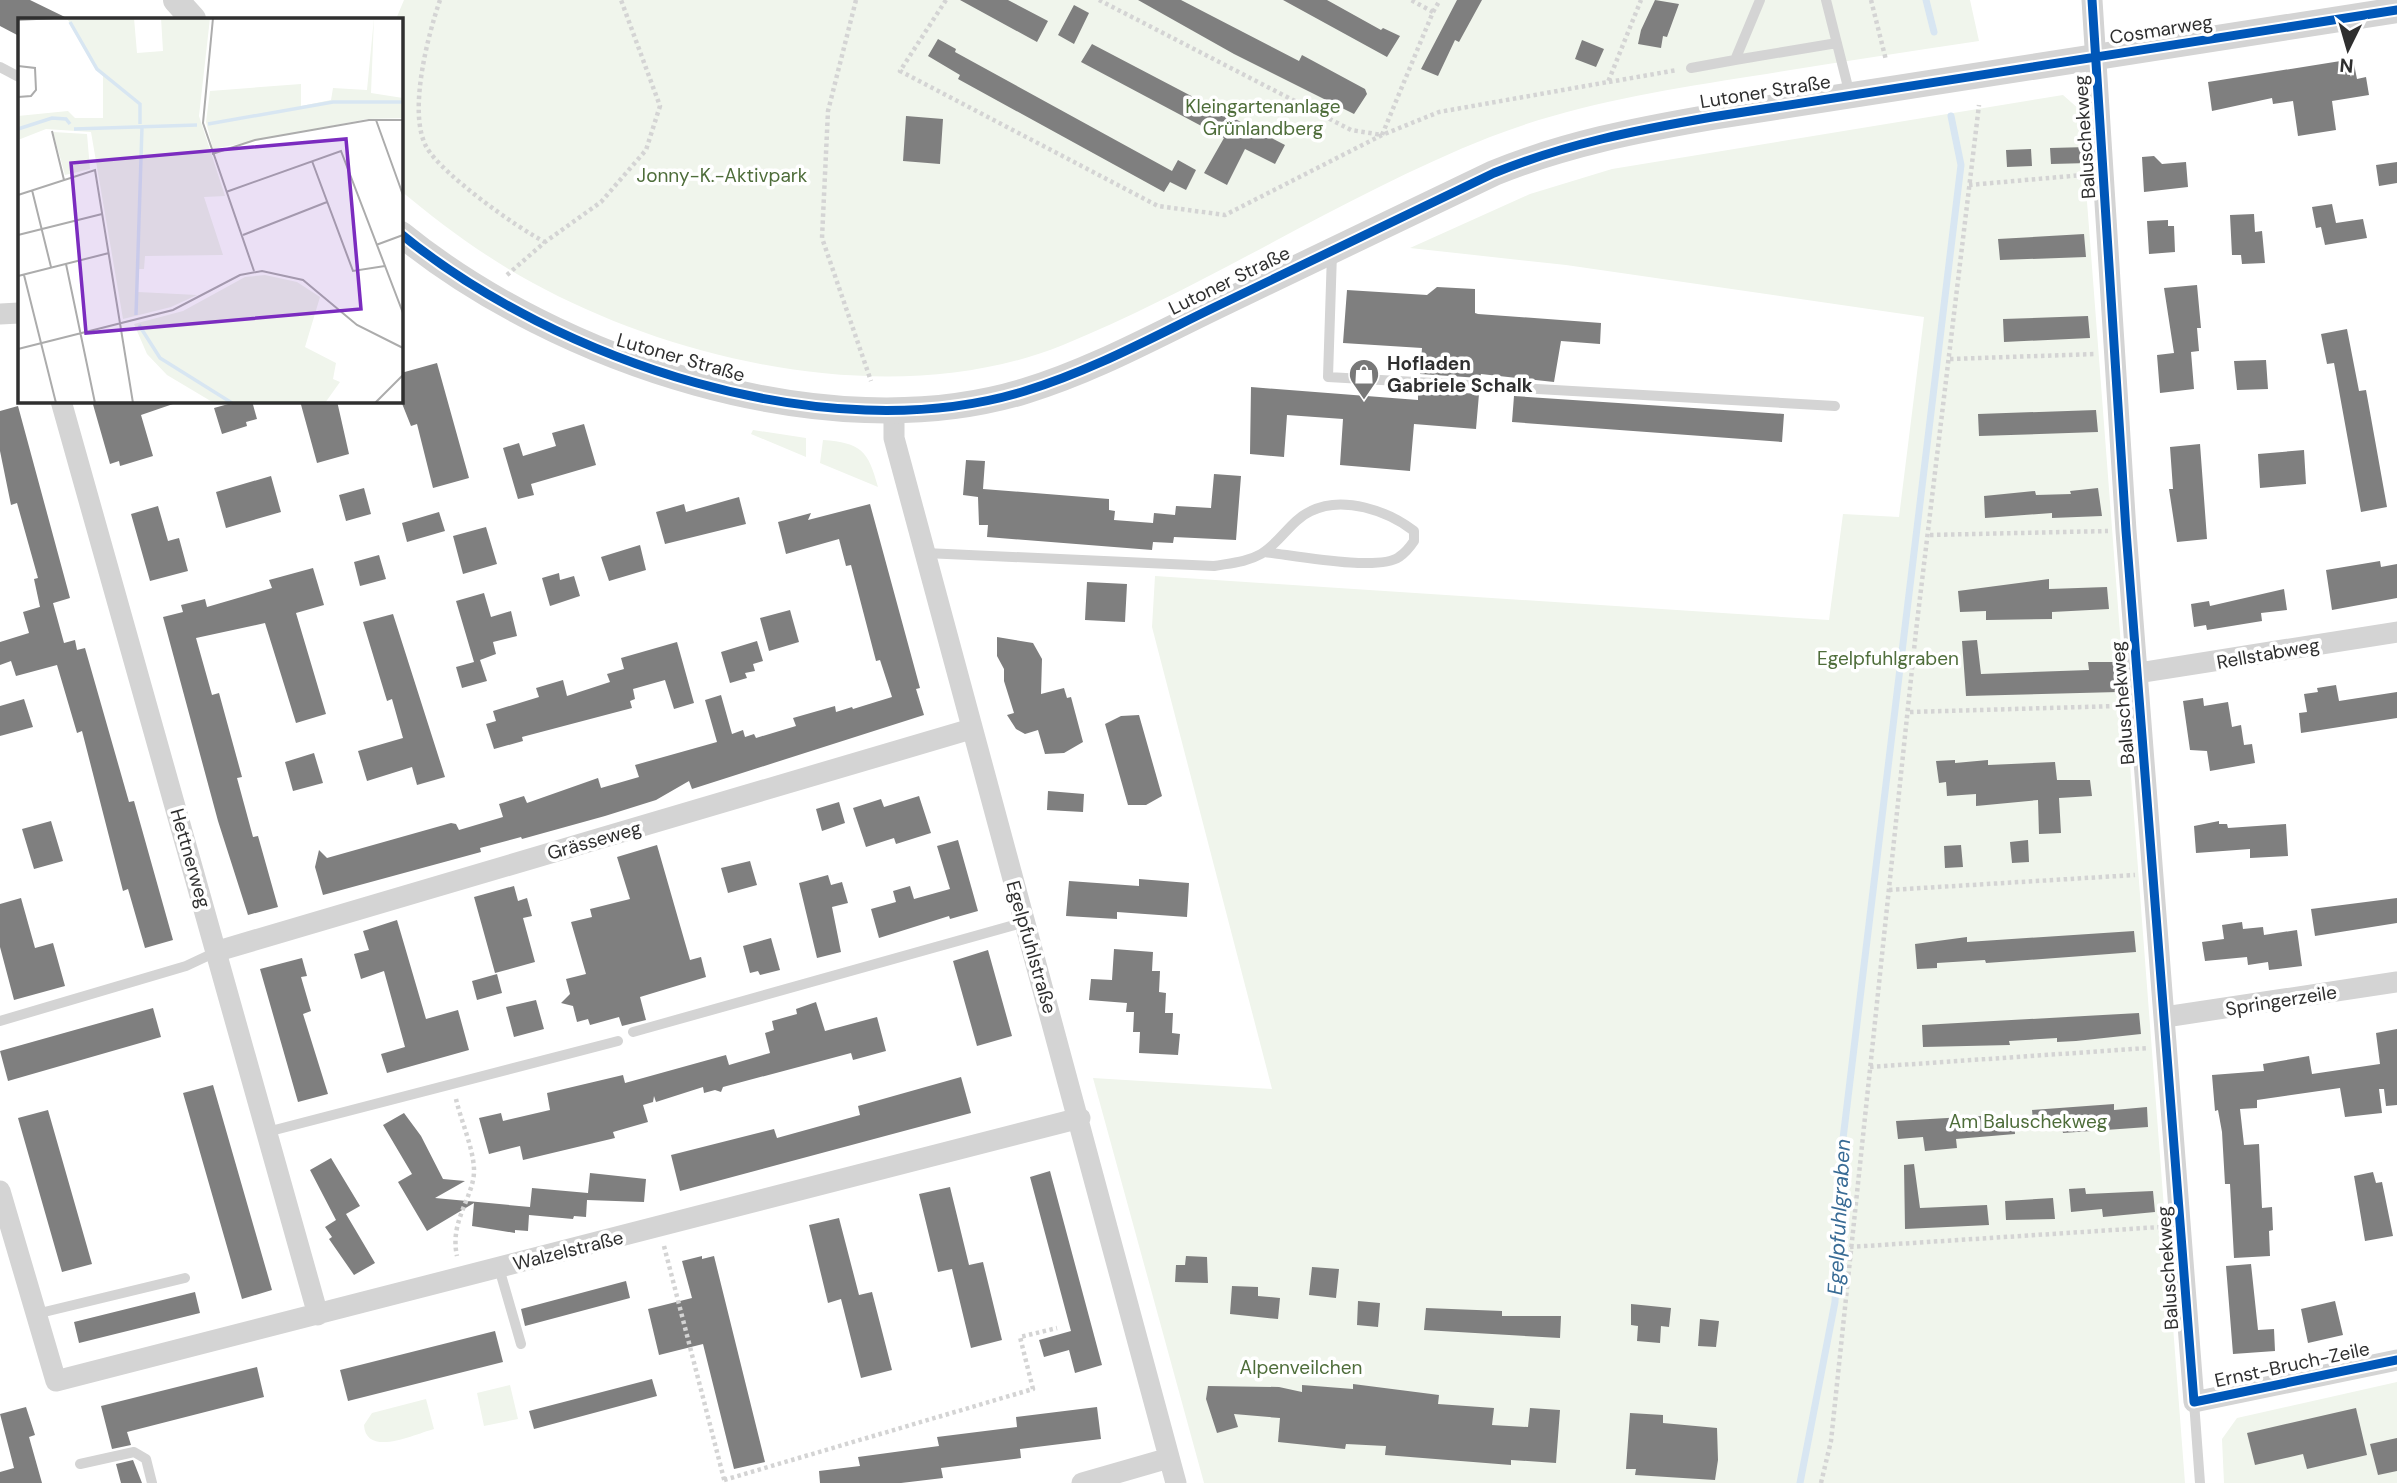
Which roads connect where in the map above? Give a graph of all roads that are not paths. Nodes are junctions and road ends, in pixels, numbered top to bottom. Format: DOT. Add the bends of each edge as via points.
graph roads {
  1 [pos="176,0"];
  2 [pos="1760,0"];
  3 [pos="1826,0"];
  4 [pos="2092,0"];
  5 [pos="2397,10"];
  6 [pos="192,18"];
  7 [pos="1837,43"];
  8 [pos="2096,57"];
  9 [pos="1735,60"];
  10 [pos="0,68"];
  11 [pos="1691,68"];
  12 [pos="18,77"];
  13 [pos="1850,95"];
  14 [pos="402,235"];
  15 [pos="1332,250"];
  16 [pos="18,313"];
  17 [pos="0,314"];
  18 [pos="61,402"];
  19 [pos="1835,406"];
  20 [pos="894,411"];
  21 [pos="925,552"];
  22 [pos="1264,552"];
  23 [pos="2397,632"];
  24 [pos="2138,673"];
  25 [pos="971,729"];
  26 [pos="1025,922"];
  27 [pos="218,951"];
  28 [pos="2397,982"];
  29 [pos="2165,1017"];
  30 [pos="0,1021"];
  31 [pos="633,1032"];
  32 [pos="618,1041"];
  33 [pos="1080,1118"];
  34 [pos="267,1132"];
  35 [pos="0,1191"];
  36 [pos="499,1268"];
  37 [pos="185,1278"];
  38 [pos="36,1314"];
  39 [pos="318,1315"];
  40 [pos="521,1344"];
  41 [pos="2397,1360"];
  42 [pos="2194,1402"];
  43 [pos="1169,1458"];
  44 [pos="80,1464"];
  45 [pos="152,1483"];
  46 [pos="1082,1483"];
  47 [pos="1176,1483"];
  48 [pos="2200,1483"];
  1 -- 6 [label="street"];
  2 -- 9 [label="lane"];
  3 -- 7 [label="lane"];
  4 -- 8 [label="street, Baluschekweg"];
  5 -- 8 [label="street, Cosmarweg"];
  7 -- 9 [label="lane"];
  7 -- 13 [label="lane"];
  8 -- 13 [label="street, Lutoner Straße"];
  8 -- 24 [label="street, Baluschekweg"];
  9 -- 11 [label="lane"];
  10 -- 12 [label="lane"];
  13 -- 15 [label="street, Lutoner Straße" via="1627,131 1566,147 1494,173"];
  14 -- 20 [label="street, Lutoner Straße" via="485,294 531,320 635,364 764,398"];
  15 -- 19 [label="lane" via="1328,377"];
  15 -- 20 [label="street, Lutoner Straße" via="1071,375 996,399"];
  16 -- 17 [label="street"];
  18 -- 27 [label="street, Hettnerweg"];
  20 -- 21 [label="street, Egelpfuhlstraße" via="894,438"];
  21 -- 22 [label="lane" via="1214,566 1247,561"];
  21 -- 25 [label="street, Egelpfuhlstraße"];
  22 -- 22 [label="lane" via="1312,510 1333,506 1369,507 1388,513 1414,531 1414,541 1398,559 1382,562"];
  23 -- 24 [label="street, Rellstabweg"];
  24 -- 29 [label="street, Baluschekweg"];
  25 -- 26 [label="street, Egelpfuhlstraße"];
  25 -- 27 [label="street, Grässeweg"];
  26 -- 31 [label="lane"];
  26 -- 33 [label="street, Egelpfuhlstraße"];
  27 -- 30 [label="lane" via="186,966"];
  27 -- 34 [label="street, Hettnerweg"];
  28 -- 29 [label="street, Springerzeile"];
  29 -- 42 [label="street, Baluschekweg"];
  32 -- 34 [label="lane"];
  33 -- 36 [label="street, Walzelstraße"];
  33 -- 43 [label="street, Egelpfuhlstraße"];
  34 -- 39 [label="street, Hettnerweg"];
  35 -- 38 [label="street"];
  36 -- 39 [label="street, Walzelstraße"];
  36 -- 40 [label="lane"];
  37 -- 38 [label="lane"];
  38 -- 39 [label="street, Walzelstraße" via="56,1381"];
  41 -- 42 [label="street, Ernst-Bruch-Zeile"];
  42 -- 48 [label="lane, Baluschekweg"];
  43 -- 46 [label="street"];
  43 -- 47 [label="street, Egelpfuhlstraße"];
  44 -- 45 [label="lane" via="134,1452 146,1459"];
}
